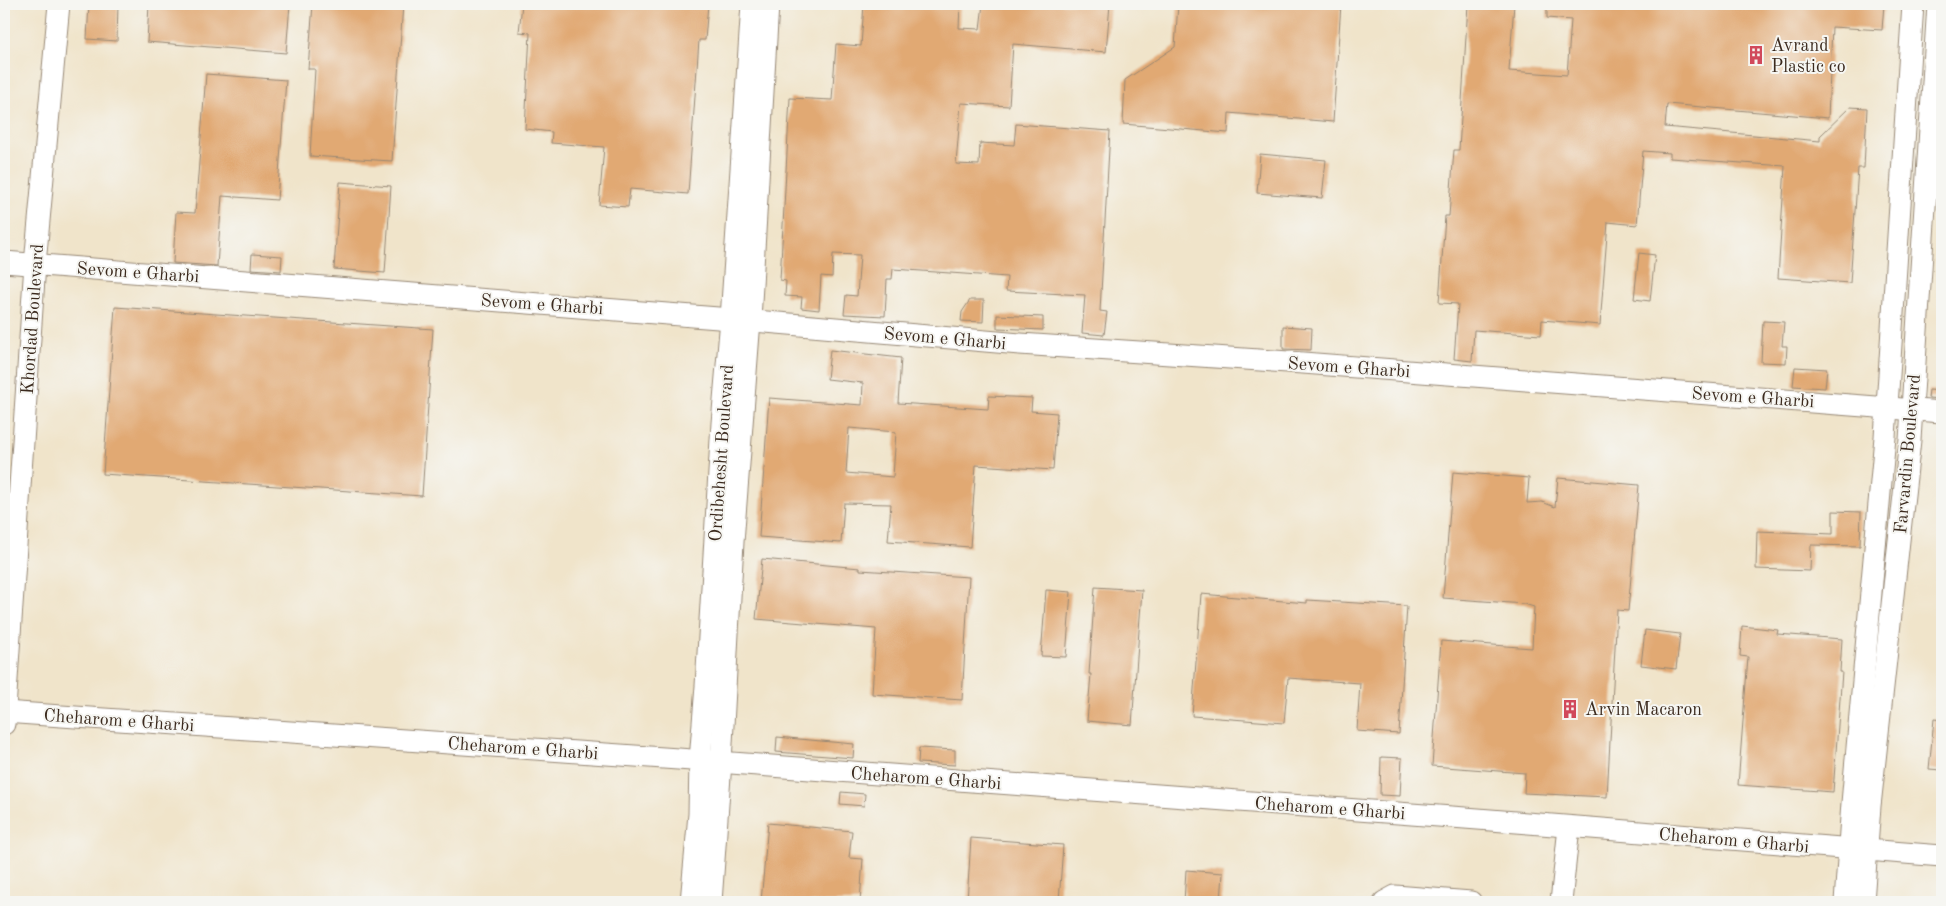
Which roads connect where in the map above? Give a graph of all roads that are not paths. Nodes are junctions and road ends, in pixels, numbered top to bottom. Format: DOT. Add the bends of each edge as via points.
graph roads {
  1 [pos="59,4"];
  2 [pos="752,4"];
  3 [pos="768,4"];
  4 [pos="1913,4"];
  5 [pos="1938,4"];
  6 [pos="4,262"];
  7 [pos="36,264"];
  8 [pos="741,320"];
  9 [pos="1889,372"];
  10 [pos="1914,373"];
  11 [pos="1887,408"];
  12 [pos="1912,410"];
  13 [pos="1942,412"];
  14 [pos="1885,437"];
  15 [pos="1910,440"];
  16 [pos="4,716"];
  17 [pos="700,760"];
  18 [pos="721,762"];
  19 [pos="1861,805"];
  20 [pos="1569,827"];
  21 [pos="1858,851"];
  22 [pos="1942,856"];
  23 [pos="1856,874"];
  24 [pos="691,902"];
  25 [pos="711,902"];
  26 [pos="1384,902"];
  27 [pos="1471,902"];
  28 [pos="1561,902"];
  29 [pos="1845,902"];
  30 [pos="1864,902"];
  1 -- 7 [label="street, Khordad Boulevard"];
  2 -- 8 [label="street, Ordibehesht Boulevard"];
  3 -- 8 [label="street, Ordibehesht Boulevard"];
  4 -- 9 [label="street, Farvardin Boulevard"];
  5 -- 10 [label="street, Farvardin Boulevard"];
  6 -- 7 [label="street, Sevom e Gharbi"];
  7 -- 8 [label="street, Sevom e Gharbi"];
  7 -- 16 [label="street, Khordad Boulevard"];
  8 -- 11 [label="street, Sevom e Gharbi" via="1020,344"];
  8 -- 17 [label="street, Ordibehesht Boulevard" via="722,423"];
  8 -- 18 [label="street, Ordibehesht Boulevard"];
  9 -- 10 [label="street" via="1894,391 1900,393 1905,391"];
  9 -- 11 [label="street, Farvardin Boulevard"];
  10 -- 12 [label="street, Farvardin Boulevard"];
  11 -- 12 [label="street, Sevom e Gharbi"];
  11 -- 14 [label="street, Farvardin Boulevard"];
  12 -- 13 [label="street, Sevom e Gharbi"];
  12 -- 15 [label="street, Farvardin Boulevard"];
  14 -- 15 [label="street" via="1892,422 1898,420 1907,428"];
  14 -- 19 [label="street, Farvardin Boulevard"];
  15 -- 19 [label="street, Farvardin Boulevard"];
  16 -- 17 [label="street, Cheharom e Gharbi"];
  17 -- 18 [label="street, Cheharom e Gharbi"];
  17 -- 24 [label="street, Ordibehesht Boulevard"];
  18 -- 20 [label="street, Cheharom e Gharbi"];
  18 -- 25 [label="street, Ordibehesht Boulevard"];
  19 -- 21 [label="street, Farvardin Boulevard"];
  20 -- 21 [label="street, Cheharom e Gharbi"];
  20 -- 28 [label="street"];
  21 -- 22 [label="street, Cheharom e Gharbi"];
  21 -- 23 [label="street, Farvardin Boulevard"];
  23 -- 29 [label="street, Farvardin Boulevard"];
  23 -- 30 [label="street, Farvardin Boulevard"];
  26 -- 27 [label="street" via="1395,896"];
}
